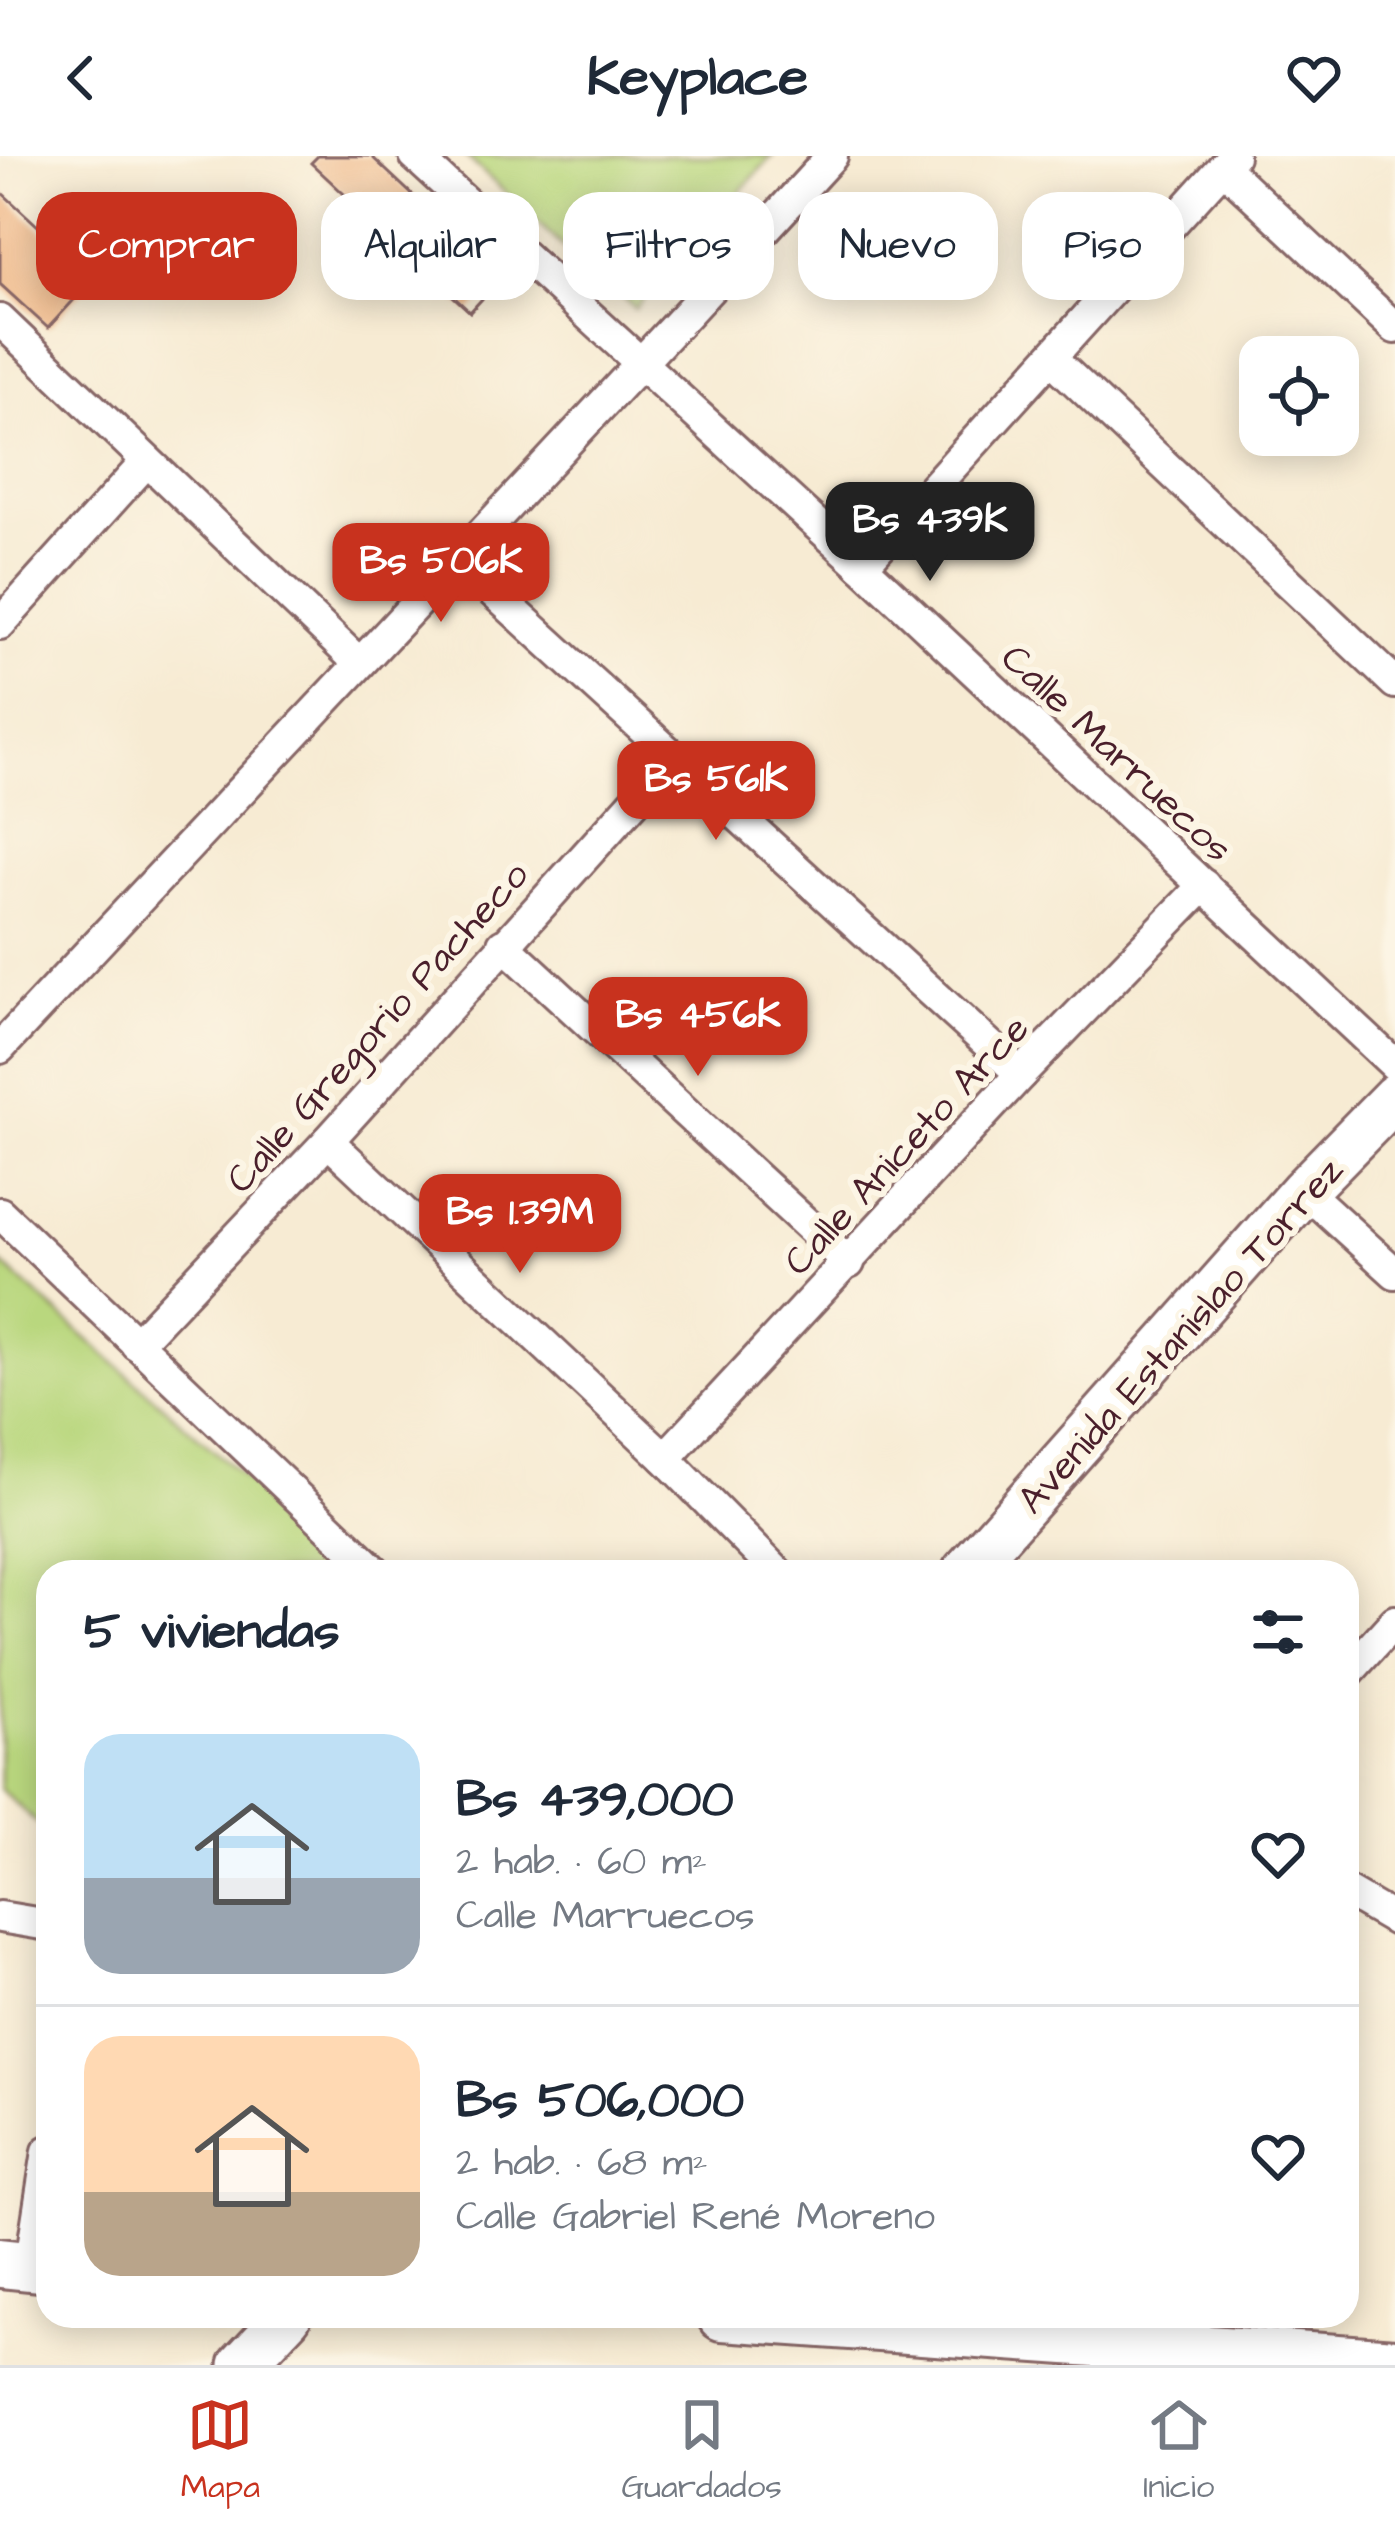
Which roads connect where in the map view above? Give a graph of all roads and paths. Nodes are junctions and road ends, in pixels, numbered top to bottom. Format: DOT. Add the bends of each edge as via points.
graph roads {
  1 [pos="416,156"];
  2 [pos="832,156"];
  3 [pos="1228,162"];
  4 [pos="0,320"];
  5 [pos="1395,328"];
  6 [pos="1051,358"];
  7 [pos="640,366"];
  8 [pos="147,461"];
  9 [pos="459,561"];
  10 [pos="862,566"];
  11 [pos="0,624"];
  12 [pos="358,662"];
  13 [pos="1394,680"];
  14 [pos="672,760"];
  15 [pos="1204,885"];
  16 [pos="503,944"];
  17 [pos="0,1048"];
  18 [pos="1395,1064"];
  19 [pos="1022,1074"];
  20 [pos="1395,1097"];
  21 [pos="328,1141"];
  22 [pos="1304,1190"];
  23 [pos="0,1214"];
  24 [pos="849,1263"];
  25 [pos="1395,1273"];
  26 [pos="136,1344"];
  27 [pos="665,1458"];
  28 [pos="363,1560"];
  29 [pos="765,1560"];
  30 [pos="977,1560"];
  31 [pos="1395,1621"];
  32 [pos="1359,1661"];
  33 [pos="1359,1899"];
  34 [pos="0,1917"];
  35 [pos="1395,1919"];
  36 [pos="36,1923"];
  37 [pos="36,2214"];
  38 [pos="26,2266"];
  39 [pos="277,2328"];
  40 [pos="958,2328"];
  41 [pos="1147,2342"];
  42 [pos="1395,2363"];
  43 [pos="242,2365"];
  1 -- 7 [label="street, Calle Marruecos"];
  2 -- 7 [label="street"];
  3 -- 5 [label="street"];
  3 -- 6 [label="street"];
  4 -- 8 [label="street"];
  6 -- 10 [label="street"];
  6 -- 13 [label="street"];
  7 -- 9 [label="street"];
  7 -- 10 [label="street, Calle Marruecos"];
  8 -- 11 [label="street"];
  8 -- 12 [label="street"];
  9 -- 12 [label="street"];
  9 -- 14 [label="street"];
  10 -- 15 [label="street, Calle Marruecos"];
  12 -- 17 [label="street"];
  14 -- 16 [label="street, Calle Gregorio Pacheco"];
  14 -- 19 [label="street"];
  15 -- 18 [label="street, Calle Marruecos"];
  15 -- 19 [label="street, Calle Aniceto Arce"];
  16 -- 21 [label="street, Calle Gregorio Pacheco"];
  16 -- 24 [label="street"];
  19 -- 24 [label="street, Calle Aniceto Arce"];
  20 -- 22 [label="street, Avenida Estanislao Torrez"];
  21 -- 26 [label="street, Calle Gregorio Pacheco"];
  21 -- 27 [label="street"];
  22 -- 25 [label="street"];
  22 -- 30 [label="street, Avenida Estanislao Torrez"];
  23 -- 26 [label="street"];
  24 -- 27 [label="street, Calle Aniceto Arce"];
  26 -- 28 [label="street"];
  27 -- 29 [label="street"];
  31 -- 32 [label="street"];
  33 -- 35 [label="street"];
  34 -- 36 [label="street"];
  37 -- 38 [label="street"];
  39 -- 43 [label="street"];
  40 -- 41 [label="main road"];
  41 -- 42 [label="main road"];
}
